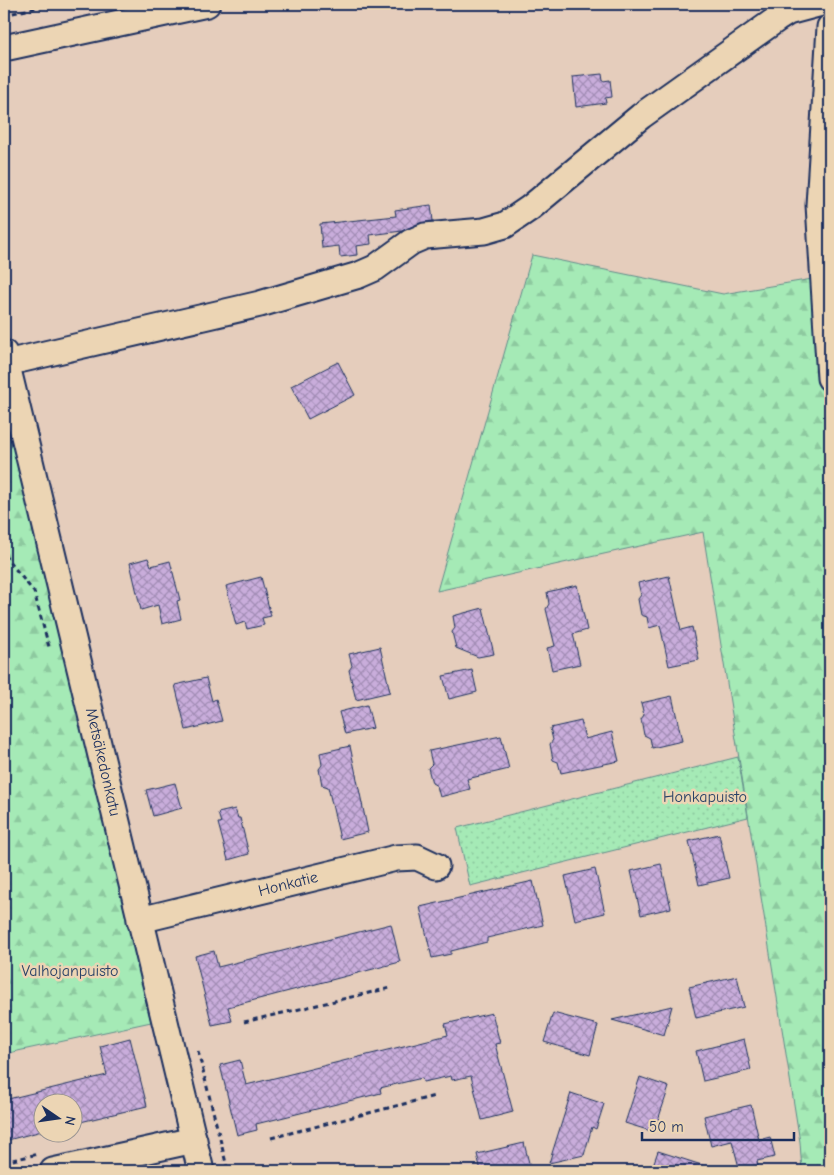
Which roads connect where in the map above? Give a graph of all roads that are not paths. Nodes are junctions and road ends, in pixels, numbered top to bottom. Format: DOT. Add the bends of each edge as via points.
graph roads {
  1 [pos="207,4"];
  2 [pos="818,4"];
  3 [pos="830,27"];
  4 [pos="4,48"];
  5 [pos="5,358"];
  6 [pos="830,378"];
  7 [pos="436,866"];
  8 [pos="140,920"];
  9 [pos="194,1140"];
  10 [pos="53,1171"];
  11 [pos="201,1171"];
  1 -- 4 [label="street"];
  2 -- 5 [label="street" via="777,18 641,116 505,225 484,231 425,236 359,275 260,304"];
  3 -- 6 [label="street" via="819,205"];
  5 -- 8 [label="street, Metsäkedonkatu"];
  7 -- 8 [label="street, Honkatie" via="417,857 396,858"];
  8 -- 9 [label="street, Metsäkedonkatu"];
  9 -- 10 [label="street"];
  9 -- 11 [label="street, Metsäkedonkatu"];
}
